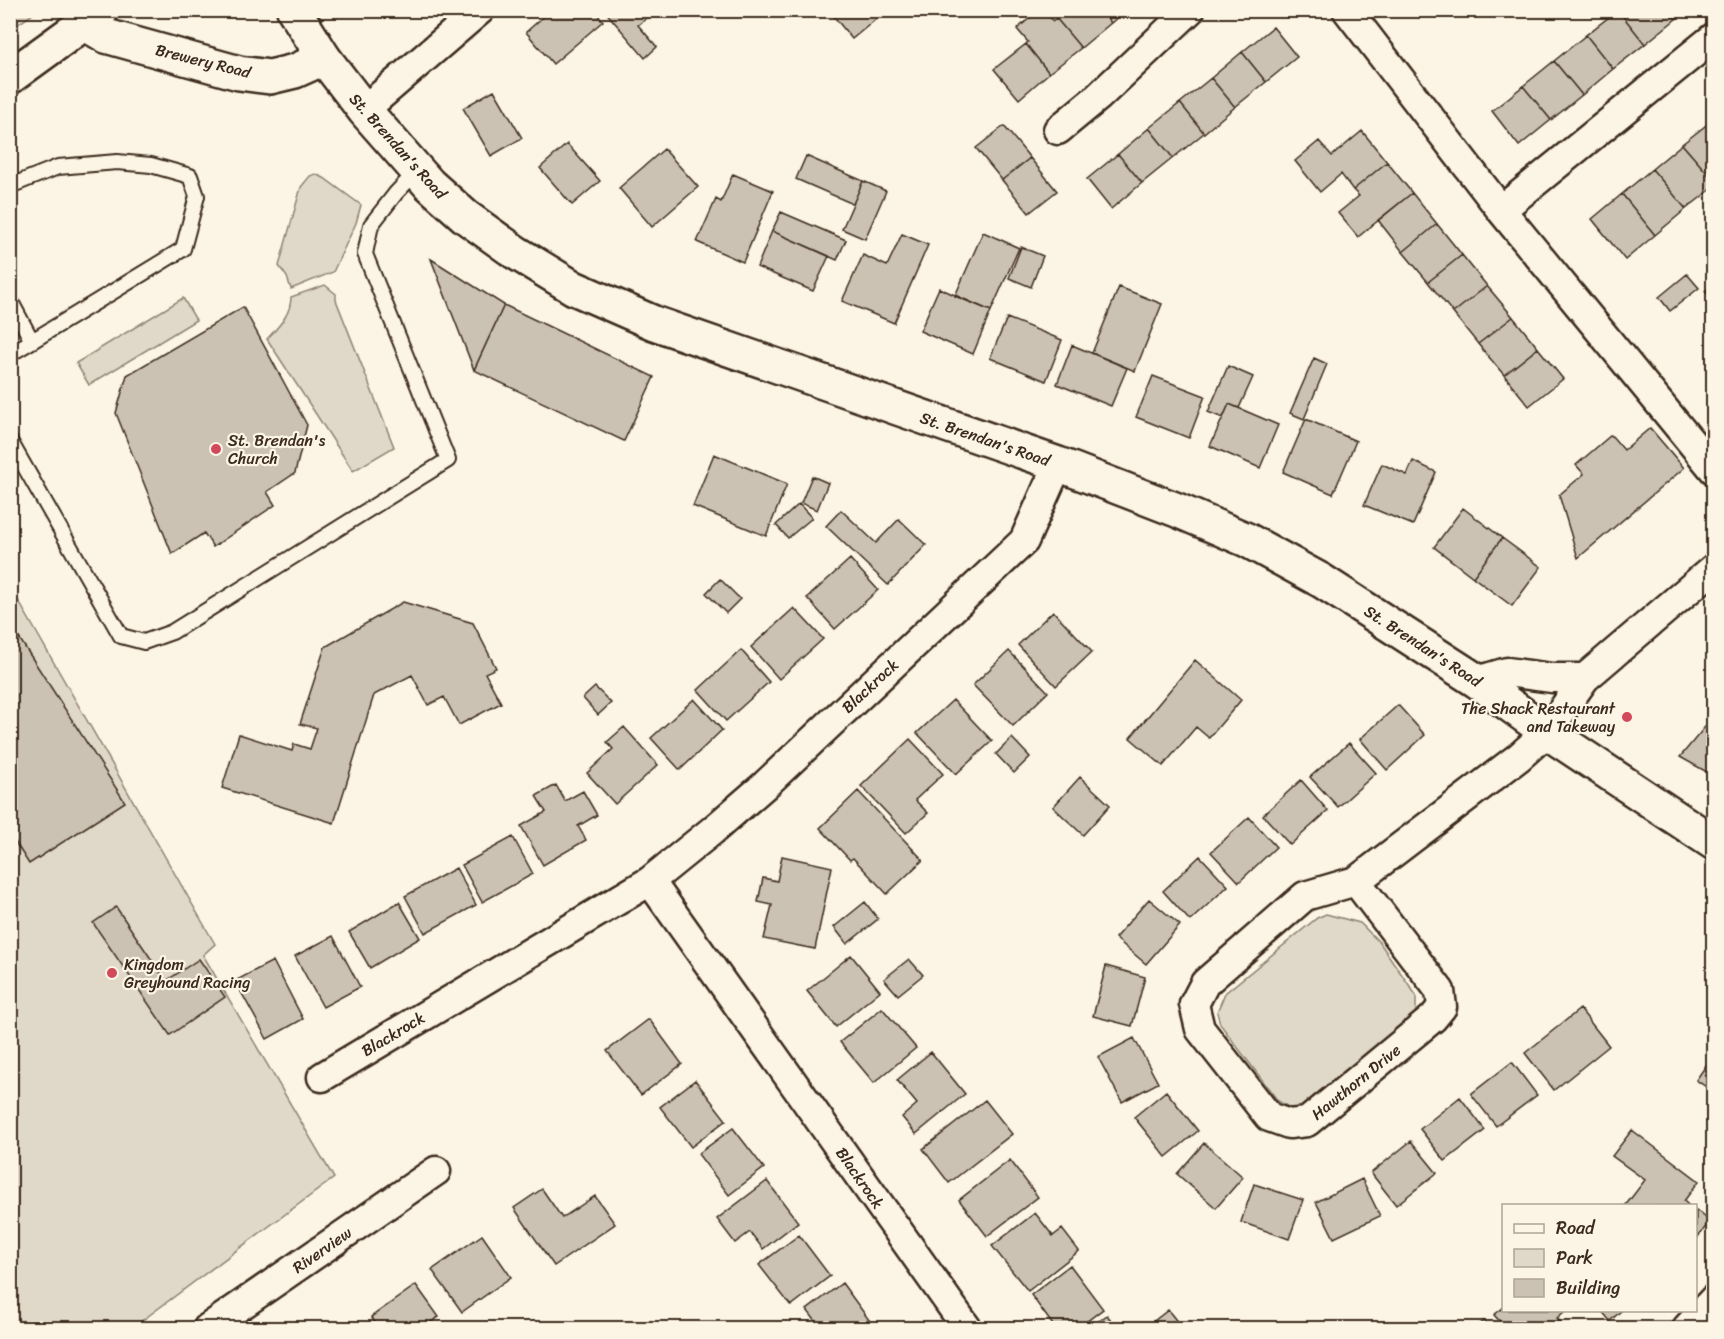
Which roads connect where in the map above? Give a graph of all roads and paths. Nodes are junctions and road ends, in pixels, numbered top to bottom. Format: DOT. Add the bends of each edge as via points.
graph roads {
  1 [pos="294,10"];
  2 [pos="480,10"];
  3 [pos="1190,10"];
  4 [pos="1347,10"];
  5 [pos="93,17"];
  6 [pos="1713,37"];
  7 [pos="324,58"];
  8 [pos="10,77"];
  9 [pos="364,110"];
  10 [pos="1058,130"];
  11 [pos="417,171"];
  12 [pos="10,186"];
  13 [pos="1501,210"];
  14 [pos="10,300"];
  15 [pos="32,341"];
  16 [pos="10,354"];
  17 [pos="10,441"];
  18 [pos="1058,464"];
  19 [pos="1713,470"];
  20 [pos="1713,568"];
  21 [pos="1585,678"];
  22 [pos="1477,681"];
  23 [pos="1547,732"];
  24 [pos="1713,843"];
  25 [pos="650,881"];
  26 [pos="1356,881"];
  27 [pos="322,1077"];
  28 [pos="436,1171"];
  29 [pos="1713,1299"];
  30 [pos="208,1329"];
  31 [pos="967,1329"];
  32 [pos="1687,1329"];
  1 -- 7 [label="main road, St. Brendan's Road"];
  2 -- 9 [label="street"];
  3 -- 10 [label="street"];
  4 -- 13 [label="street"];
  5 -- 7 [label="main road, Brewery Road" via="106,36 239,73 270,77"];
  5 -- 8 [label="main road, Brewery Road"];
  6 -- 13 [label="street"];
  7 -- 9 [label="main road, St. Brendan's Road"];
  9 -- 11 [label="main road, St. Brendan's Road"];
  11 -- 17 [label="lane" via="371,225 365,254 448,460 172,632 144,642 122,636"];
  11 -- 18 [label="main road, St. Brendan's Road" via="466,217 574,288 654,323"];
  12 -- 15 [label="lane" via="58,166 117,162 151,165 190,176 197,196 183,249"];
  13 -- 19 [label="street"];
  14 -- 15 [label="lane"];
  15 -- 16 [label="lane"];
  18 -- 22 [label="main road, St. Brendan's Road" via="1247,540 1322,581"];
  18 -- 25 [label="street, Blackrock" via="1024,541 765,786"];
  20 -- 21 [label="street, Hawthorn Drive"];
  21 -- 22 [label="street" via="1507,672"];
  21 -- 23 [label="street, Hawthorn Drive"];
  22 -- 23 [label="main road, St. Brendan's Road"];
  23 -- 24 [label="main road, St. Brendan's Road"];
  23 -- 26 [label="street, Hawthorn Drive" via="1519,758"];
  25 -- 27 [label="street, Blackrock"];
  25 -- 31 [label="street, Blackrock"];
  26 -- 26 [label="street, Hawthorn Drive" via="1305,896 1205,983 1194,1004 1200,1029 1269,1117 1289,1124 1307,1122 1433,1018 1442,1006 1440,990"];
  28 -- 30 [label="street, Riverview"];
  29 -- 32 [label="street"];
}
